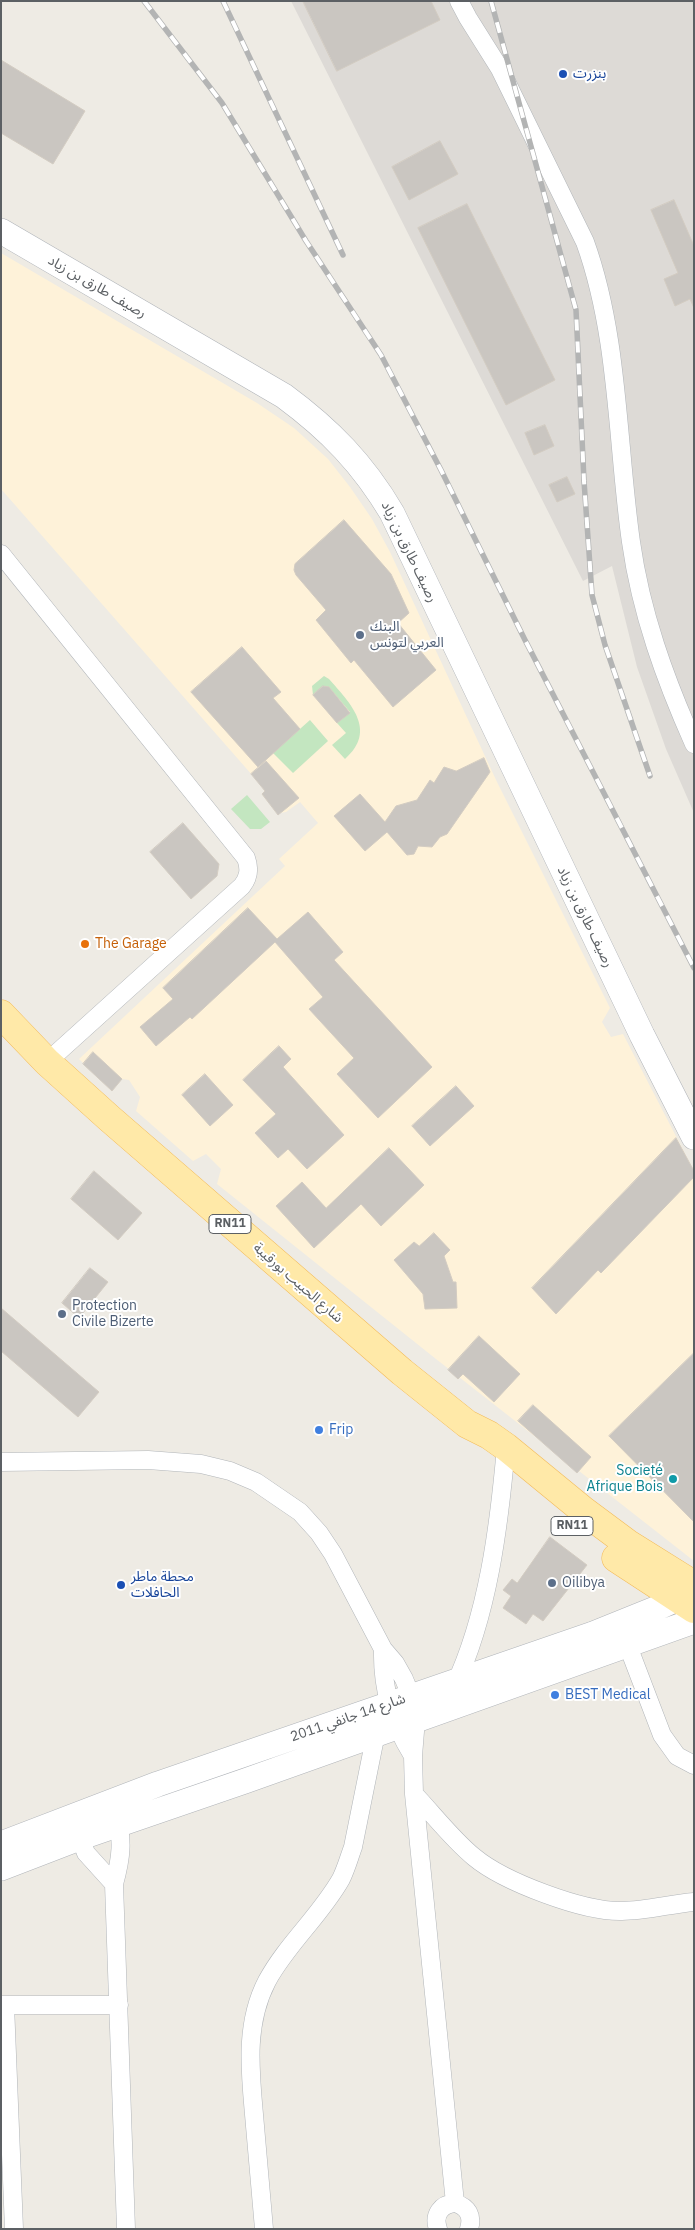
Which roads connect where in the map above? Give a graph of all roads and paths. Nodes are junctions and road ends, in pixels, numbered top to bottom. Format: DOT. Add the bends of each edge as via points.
graph roads {
  1 [pos="459,1"];
  2 [pos="1,231"];
  3 [pos="1,554"];
  4 [pos="694,744"];
  5 [pos="1,1014"];
  6 [pos="47,1062"];
  7 [pos="694,1137"];
  8 [pos="505,1457"];
  9 [pos="1,1462"];
  10 [pos="691,1601"];
  11 [pos="628,1646"];
  12 [pos="383,1649"];
  13 [pos="457,1681"];
  14 [pos="443,1709"];
  15 [pos="397,1716"];
  16 [pos="694,1765"];
  17 [pos="414,1794"];
  18 [pos="111,1801"];
  19 [pos="119,1824"];
  20 [pos="76,1827"];
  21 [pos="1,1844"];
  22 [pos="1,1868"];
  23 [pos="114,1884"];
  24 [pos="694,1902"];
  25 [pos="3,2005"];
  26 [pos="119,2005"];
  27 [pos="455,2203"];
  28 [pos="14,2229"];
  29 [pos="126,2229"];
  30 [pos="264,2229"];
  31 [pos="438,2229"];
  32 [pos="469,2229"];
  1 -- 4 [label="street" via="500,69 585,242 595,269 606,325 631,543 642,597 659,658"];
  2 -- 7 [label="main road, رصيف طارق بن زياد" via="284,396 331,434 358,462 392,513"];
  3 -- 6 [label="street" via="249,865 249,873 242,886"];
  5 -- 6 [label="main road, شارع الحبيب بورقيبة / RN11"];
  6 -- 8 [label="main road, شارع الحبيب بورقيبة / RN11" via="318,1300 466,1424 482,1445"];
  8 -- 10 [label="main road, شارع الحبيب بورقيبة / RN11" via="572,1526"];
  8 -- 13 [label="street" via="501,1509 480,1610"];
  9 -- 12 [label="street" via="157,1461 200,1464 256,1482 300,1512 319,1533"];
  10 -- 11 [label="main road, شارع 14 جانفي 2011"];
  10 -- 13 [label="main road, شارع 14 جانفي 2011"];
  11 -- 14 [label="main road, شارع 14 جانفي 2011"];
  11 -- 16 [label="street" via="662,1735 677,1756"];
  12 -- 15 [label="street" via="384,1686"];
  12 -- 15 [label="street" via="400,1671"];
  13 -- 14 [label="street"];
  13 -- 15 [label="main road, شارع 14 جانفي 2011"];
  14 -- 15 [label="main road, شارع 14 جانفي 2011"];
  15 -- 17 [label="street" via="413,1756"];
  15 -- 18 [label="main road, شارع 14 جانفي 2011"];
  15 -- 19 [label="main road, شارع 14 جانفي 2011"];
  15 -- 30 [label="street" via="341,1879 280,1960 259,1999 252,2024 250,2066"];
  17 -- 24 [label="street" via="473,1856 511,1880 601,1910 636,1910"];
  17 -- 27 [label="street"];
  18 -- 19 [label="street"];
  18 -- 20 [label="main road, شارع 14 جانفي 2011"];
  19 -- 20 [label="main road, شارع 14 جانفي 2011"];
  19 -- 23 [label="street" via="122,1843"];
  20 -- 21 [label="main road, شارع 14 جانفي 2011"];
  20 -- 22 [label="main road, شارع 14 جانفي 2011"];
  20 -- 23 [label="street" via="86,1853"];
  23 -- 26 [label="street"];
  25 -- 26 [label="street"];
  25 -- 28 [label="street"];
  26 -- 29 [label="street"];
  27 -- 31 [label="street" via="442,2207 438,2212"];
  27 -- 32 [label="street" via="467,2210"];
}
